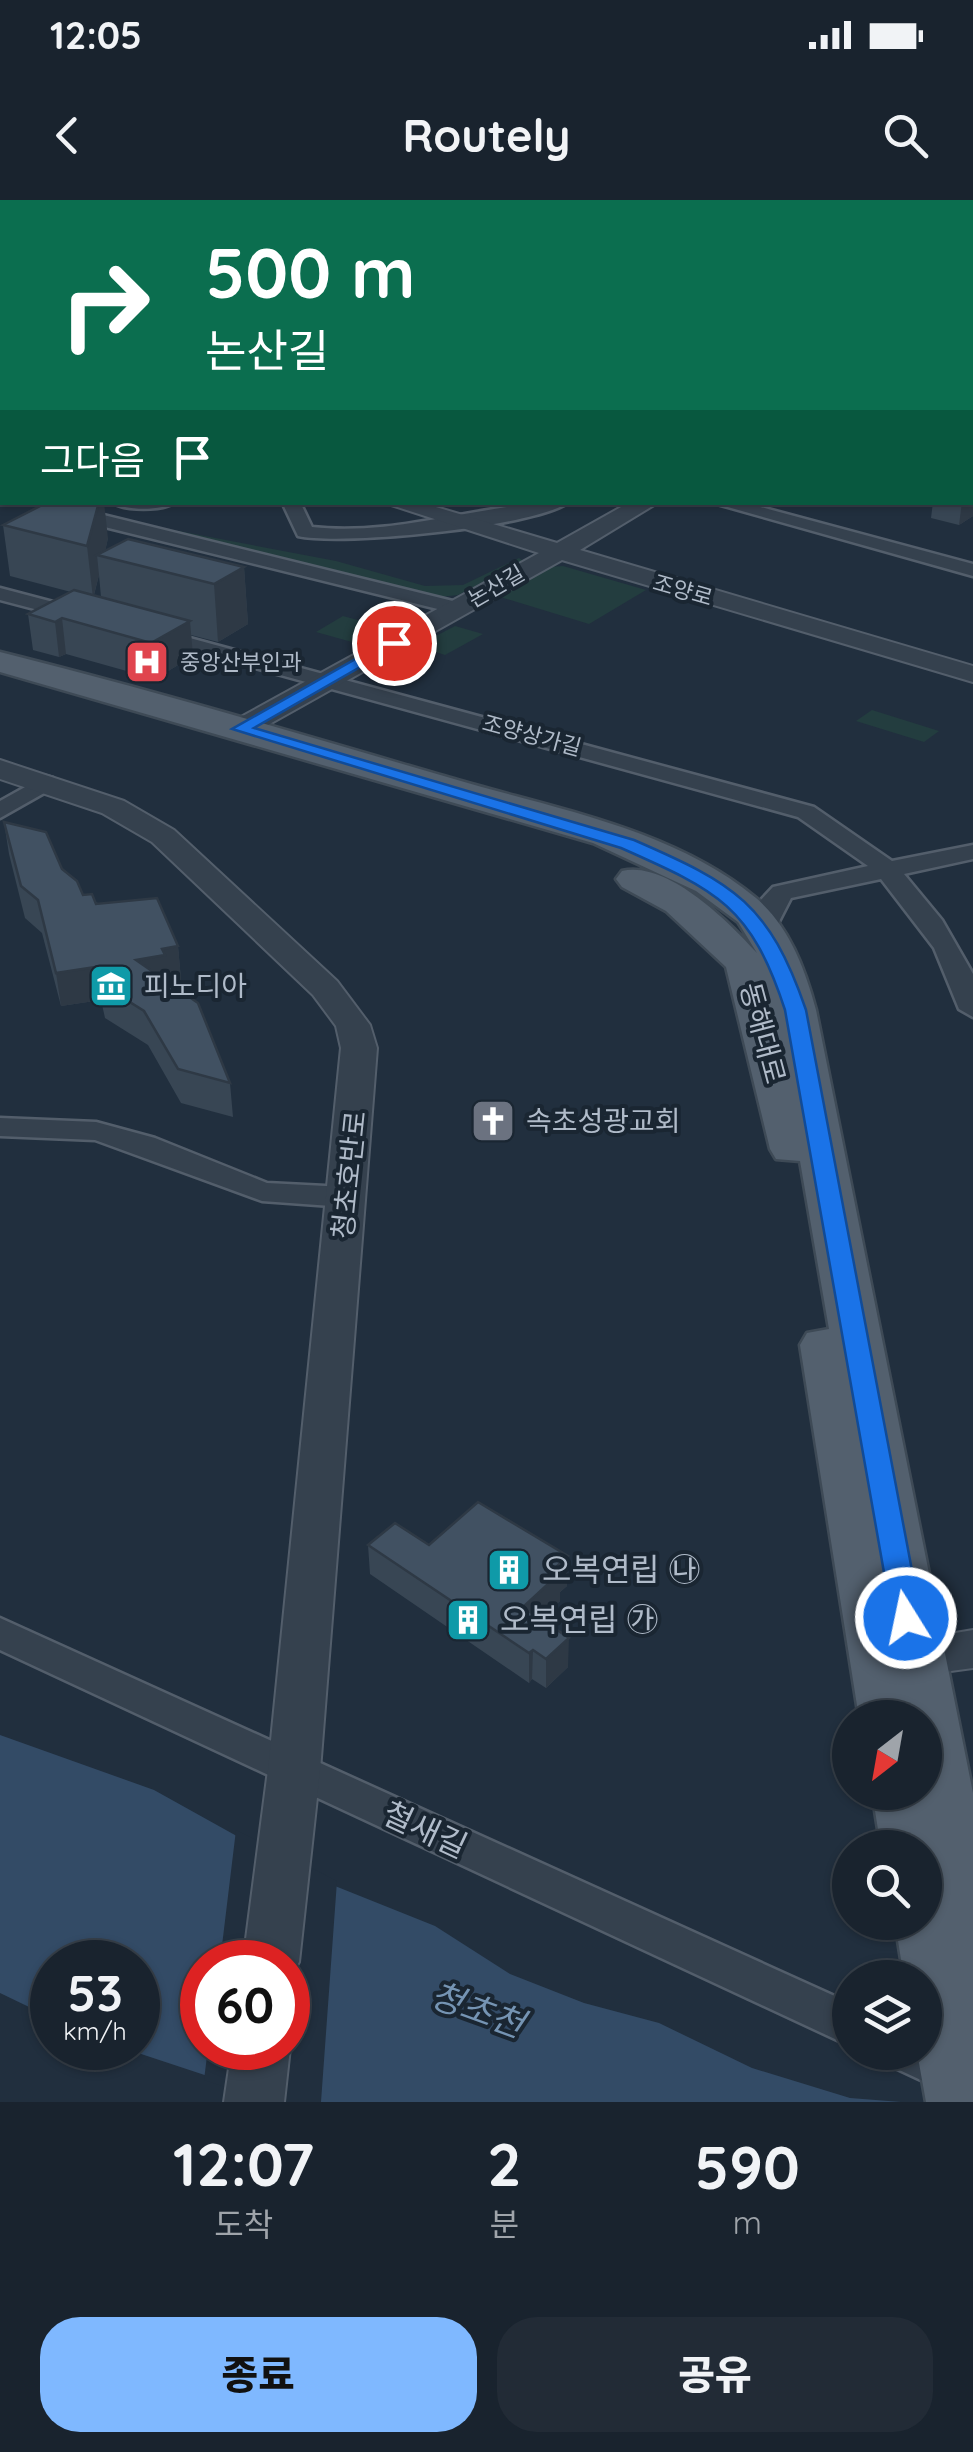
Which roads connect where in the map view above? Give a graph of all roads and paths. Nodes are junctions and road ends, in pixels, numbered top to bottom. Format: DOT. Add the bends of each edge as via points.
graph roads {
  1 [pos="88,505"];
  2 [pos="292,505"];
  3 [pos="403,505"];
  4 [pos="543,505"];
  5 [pos="642,505"];
  6 [pos="727,505"];
  7 [pos="452,521"];
  8 [pos="556,552"];
  9 [pos="973,570"];
  10 [pos="0,594"];
  11 [pos="458,608"];
  12 [pos="105,621"];
  13 [pos="136,630"];
  14 [pos="0,662"];
  15 [pos="973,674"];
  16 [pos="328,680"];
  17 [pos="0,683"];
  18 [pos="240,729"];
  19 [pos="0,769"];
  20 [pos="46,783"];
  21 [pos="0,810"];
  22 [pos="973,852"];
  23 [pos="887,870"];
  24 [pos="772,911"];
  25 [pos="973,1009"];
  26 [pos="0,1127"];
  27 [pos="345,1198"];
  28 [pos="0,1633"];
  29 [pos="921,1655"];
  30 [pos="898,1700"];
  31 [pos="294,1770"];
  32 [pos="274,1940"];
  33 [pos="929,1940"];
  34 [pos="973,1946"];
  35 [pos="832,2017"];
  36 [pos="258,2070"];
  37 [pos="946,2079"];
  38 [pos="254,2102"];
  1 -- 11 [label="street" via="54,514"];
  2 -- 7 [label="street" via="305,532 320,536"];
  3 -- 7 [label="street, 조양로"];
  4 -- 7 [label="street"];
  5 -- 8 [label="street, 논산길"];
  6 -- 9 [label="street"];
  7 -- 8 [label="street, 조양로"];
  8 -- 11 [label="street, 논산길"];
  8 -- 15 [label="street, 조양로"];
  10 -- 12 [label="street"];
  11 -- 16 [label="street, 논산길"];
  13 -- 16 [label="street, 조양상가길"];
  14 -- 18 [label="main road, 동해대로"];
  16 -- 18 [label="street, 논산길"];
  16 -- 23 [label="street, 조양상가길" via="784,803 842,832"];
  17 -- 29 [label="main road, 동해대로" via="587,858 680,903 716,932 744,964"];
  18 -- 24 [label="main road, 동해대로" via="580,828 694,876 743,906"];
  19 -- 20 [label="street, 청초호반로"];
  20 -- 21 [label="street"];
  20 -- 27 [label="street, 청초호반로" via="113,806 164,836 340,1005 359,1048"];
  22 -- 23 [label="street"];
  23 -- 24 [label="street"];
  23 -- 25 [label="street, 조양상가길" via="938,928"];
  24 -- 29 [label="main road, 동해대로"];
  26 -- 27 [label="street" via="96,1130 262,1192"];
  27 -- 31 [label="street, 청초호반로"];
  28 -- 31 [label="street, 철새길"];
  29 -- 30 [label="main road, 동해대로"];
  29 -- 34 [label="main road, 동해대로"];
  31 -- 32 [label="street, 청초호반로"];
  31 -- 35 [label="street, 철새길"];
  33 -- 37 [label="main road"];
  36 -- 38 [label="street"];
}
